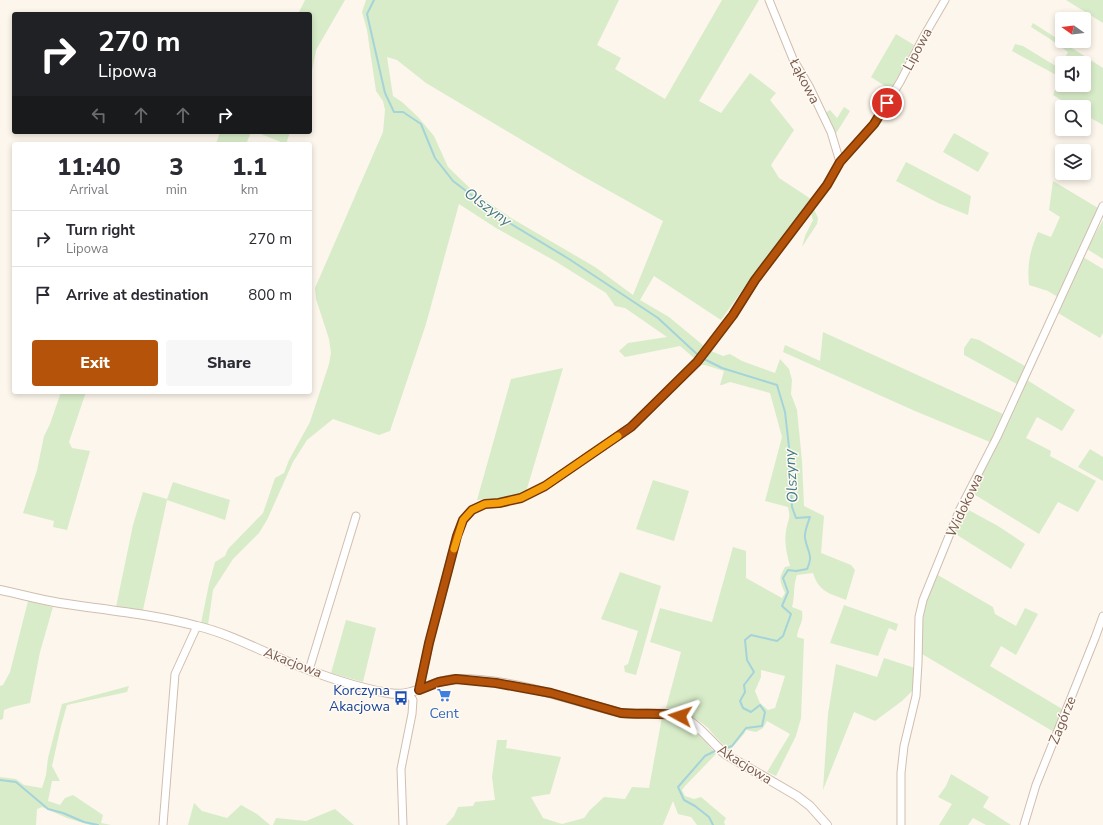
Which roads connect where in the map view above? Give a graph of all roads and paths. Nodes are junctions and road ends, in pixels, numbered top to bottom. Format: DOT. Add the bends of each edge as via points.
graph roads {
  1 [pos="769,0"];
  2 [pos="945,0"];
  3 [pos="840,162"];
  4 [pos="1103,206"];
  5 [pos="356,516"];
  6 [pos="0,590"];
  7 [pos="1103,616"];
  8 [pos="197,626"];
  9 [pos="309,670"];
  10 [pos="419,690"];
  11 [pos="408,693"];
  12 [pos="163,825"];
  13 [pos="403,825"];
  14 [pos="827,825"];
  15 [pos="901,825"];
  16 [pos="1024,825"];
  1 -- 3 [label="street, Łąkowa" via="793,59 831,132"];
  2 -- 3 [label="street, Lipowa" via="874,124"];
  3 -- 10 [label="street, Lipowa" via="827,185 755,280 705,352 631,427 545,486 521,498 485,504 472,510 463,520 429,643"];
  4 -- 15 [label="street, Widokowa" via="997,437 960,509 923,600 919,617 916,696 904,746 901,772"];
  5 -- 9 [label="street"];
  6 -- 8 [label="street, Akacjowa"];
  7 -- 16 [label="street, Zagórze" via="1036,785"];
  8 -- 9 [label="street, Akacjowa" via="230,636"];
  8 -- 12 [label="street" via="175,674"];
  9 -- 11 [label="street, Akacjowa" via="361,687 390,693"];
  10 -- 11 [label="street, Akacjowa"];
  10 -- 14 [label="street, Akacjowa" via="446,680 471,680 534,689 621,713 680,716 702,731 725,754 797,796"];
  11 -- 13 [label="street" via="413,700 401,769"];
}
